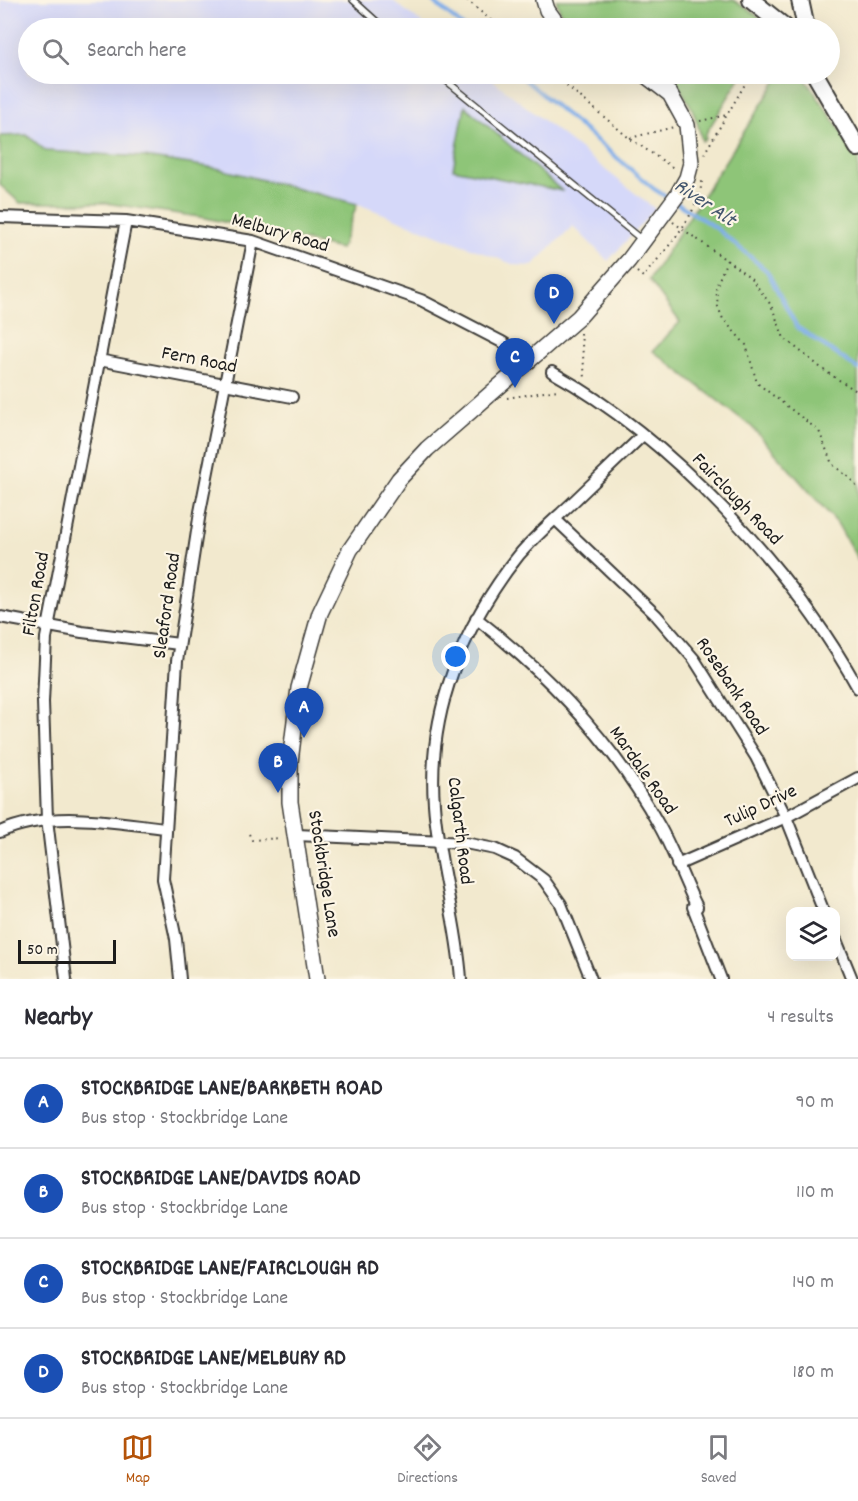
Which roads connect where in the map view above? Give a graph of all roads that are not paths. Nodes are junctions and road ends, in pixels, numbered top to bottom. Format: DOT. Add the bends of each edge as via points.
graph roads {
  1 [pos="353,0"];
  2 [pos="544,0"];
  3 [pos="751,0"];
  4 [pos="800,0"];
  5 [pos="373,18"];
  6 [pos="553,18"];
  7 [pos="774,18"];
  8 [pos="804,18"];
  9 [pos="450,84"];
  10 [pos="657,84"];
  11 [pos="822,84"];
  12 [pos="858,148"];
  13 [pos="0,217"];
  14 [pos="126,221"];
  15 [pos="644,241"];
  16 [pos="253,242"];
  17 [pos="99,360"];
  18 [pos="527,362"];
  19 [pos="552,372"];
  20 [pos="225,385"];
  21 [pos="292,397"];
  22 [pos="643,435"];
  23 [pos="555,519"];
  24 [pos="0,617"];
  25 [pos="476,618"];
  26 [pos="48,624"];
  27 [pos="179,644"];
  28 [pos="858,688"];
  29 [pos="858,778"];
  30 [pos="786,817"];
  31 [pos="47,819"];
  32 [pos="165,828"];
  33 [pos="0,832"];
  34 [pos="297,835"];
  35 [pos="438,842"];
  36 [pos="677,865"];
  37 [pos="822,907"];
  38 [pos="840,950"];
  39 [pos="66,979"];
  40 [pos="180,979"];
  41 [pos="317,979"];
  42 [pos="460,979"];
  43 [pos="591,979"];
  44 [pos="721,979"];
  45 [pos="852,979"];
  1 -- 5 [label="lane"];
  2 -- 6 [label="main road"];
  3 -- 7 [label="main road"];
  4 -- 8 [label="main road"];
  9 -- 15 [label="lane"];
  10 -- 15 [label="main road, Stockbridge Lane" via="670,94 687,124 695,176"];
  11 -- 12 [label="main road"];
  13 -- 14 [label="street, Melbury Road"];
  14 -- 16 [label="street, Melbury Road"];
  14 -- 17 [label="street, Filton Road"];
  15 -- 18 [label="main road, Stockbridge Lane" via="579,317"];
  16 -- 18 [label="street, Melbury Road" via="421,300 502,342"];
  16 -- 20 [label="street, Sleaford Road"];
  17 -- 20 [label="street, Fern Road"];
  17 -- 26 [label="street, Filton Road"];
  18 -- 34 [label="main road, Stockbridge Lane" via="427,449 393,487 350,550 320,614 293,724 290,802"];
  19 -- 22 [label="street, Fairclough Road"];
  20 -- 21 [label="street, Fern Road"];
  20 -- 27 [label="street, Sleaford Road"];
  22 -- 23 [label="street, Calgarth Road"];
  22 -- 28 [label="street, Fairclough Road" via="746,532"];
  23 -- 25 [label="street, Calgarth Road" via="519,555"];
  23 -- 30 [label="street, Rosebank Road" via="656,615 694,659 756,757"];
  24 -- 26 [label="street"];
  25 -- 35 [label="street, Calgarth Road" via="455,663 440,721 432,781"];
  25 -- 36 [label="street, Mardale Road" via="550,681 616,758 660,827"];
  26 -- 27 [label="street"];
  26 -- 31 [label="street, Filton Road" via="43,702"];
  27 -- 32 [label="street, Sleaford Road"];
  29 -- 30 [label="street, Tulip Drive"];
  30 -- 36 [label="street, Tulip Drive"];
  30 -- 37 [label="street, Rosebank Road"];
  31 -- 32 [label="street"];
  31 -- 33 [label="street"];
  31 -- 39 [label="street, Filton Road"];
  32 -- 40 [label="street, Sleaford Road" via="163,888 176,939"];
  34 -- 35 [label="street"];
  34 -- 41 [label="main road, Stockbridge Lane"];
  35 -- 42 [label="street, Calgarth Road" via="454,919"];
  35 -- 43 [label="street" via="495,849 515,858 544,880 561,904"];
  36 -- 44 [label="street, Mardale Road" via="697,907 693,908"];
  38 -- 45 [label="street"];
}
